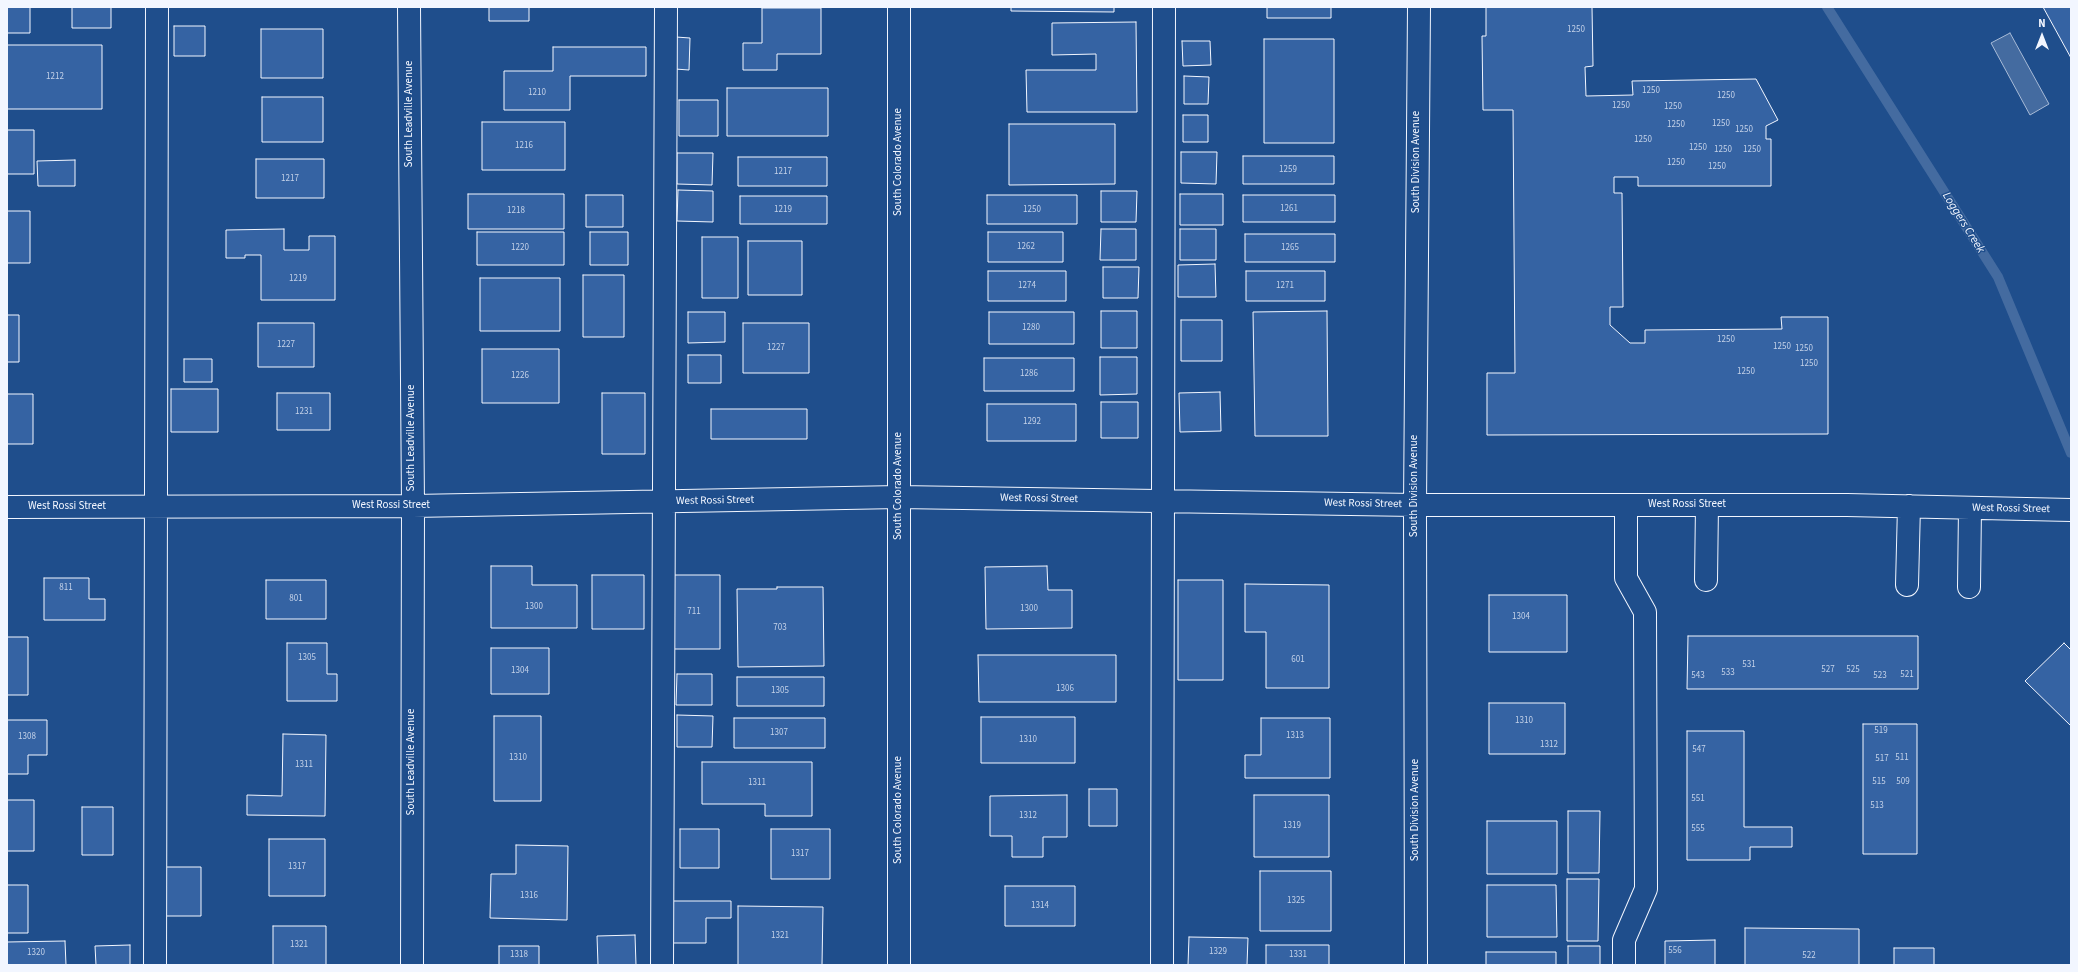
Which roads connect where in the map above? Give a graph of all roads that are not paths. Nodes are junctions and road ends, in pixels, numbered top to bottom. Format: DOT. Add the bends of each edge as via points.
graph roads {
  1 [pos="158,7"];
  2 [pos="409,7"];
  3 [pos="666,7"];
  4 [pos="899,7"];
  5 [pos="1164,7"];
  6 [pos="1418,7"];
  7 [pos="899,497"];
  8 [pos="1163,500"];
  9 [pos="664,502"];
  10 [pos="1626,505"];
  11 [pos="1707,505"];
  12 [pos="413,506"];
  13 [pos="1415,506"];
  14 [pos="1909,506"];
  15 [pos="7,507"];
  16 [pos="156,507"];
  17 [pos="1970,508"];
  18 [pos="2071,510"];
  19 [pos="1706,580"];
  20 [pos="1907,585"];
  21 [pos="1969,587"];
  22 [pos="155,965"];
  23 [pos="412,965"];
  24 [pos="662,965"];
  25 [pos="899,965"];
  26 [pos="1162,965"];
  27 [pos="1416,965"];
  28 [pos="1624,965"];
  1 -- 16 [label="street"];
  2 -- 12 [label="street, South Leadville Avenue"];
  3 -- 9 [label="street"];
  4 -- 7 [label="street, South Colorado Avenue"];
  5 -- 8 [label="street"];
  6 -- 13 [label="street, South Division Avenue"];
  7 -- 8 [label="street, West Rossi Street"];
  7 -- 9 [label="street, West Rossi Street"];
  7 -- 25 [label="street, South Colorado Avenue"];
  8 -- 13 [label="street, West Rossi Street"];
  8 -- 26 [label="street"];
  9 -- 12 [label="street, West Rossi Street"];
  9 -- 24 [label="street"];
  10 -- 11 [label="street, West Rossi Street"];
  10 -- 13 [label="street, West Rossi Street"];
  10 -- 28 [label="street" via="1626,578 1645,612 1646,889 1624,940"];
  11 -- 14 [label="street, West Rossi Street"];
  11 -- 19 [label="street"];
  12 -- 16 [label="street, West Rossi Street"];
  12 -- 23 [label="street, South Leadville Avenue"];
  13 -- 27 [label="street, South Division Avenue"];
  14 -- 17 [label="street, West Rossi Street"];
  14 -- 20 [label="street"];
  15 -- 16 [label="street, West Rossi Street"];
  16 -- 22 [label="street"];
  17 -- 18 [label="street, West Rossi Street"];
  17 -- 21 [label="street"];
}
